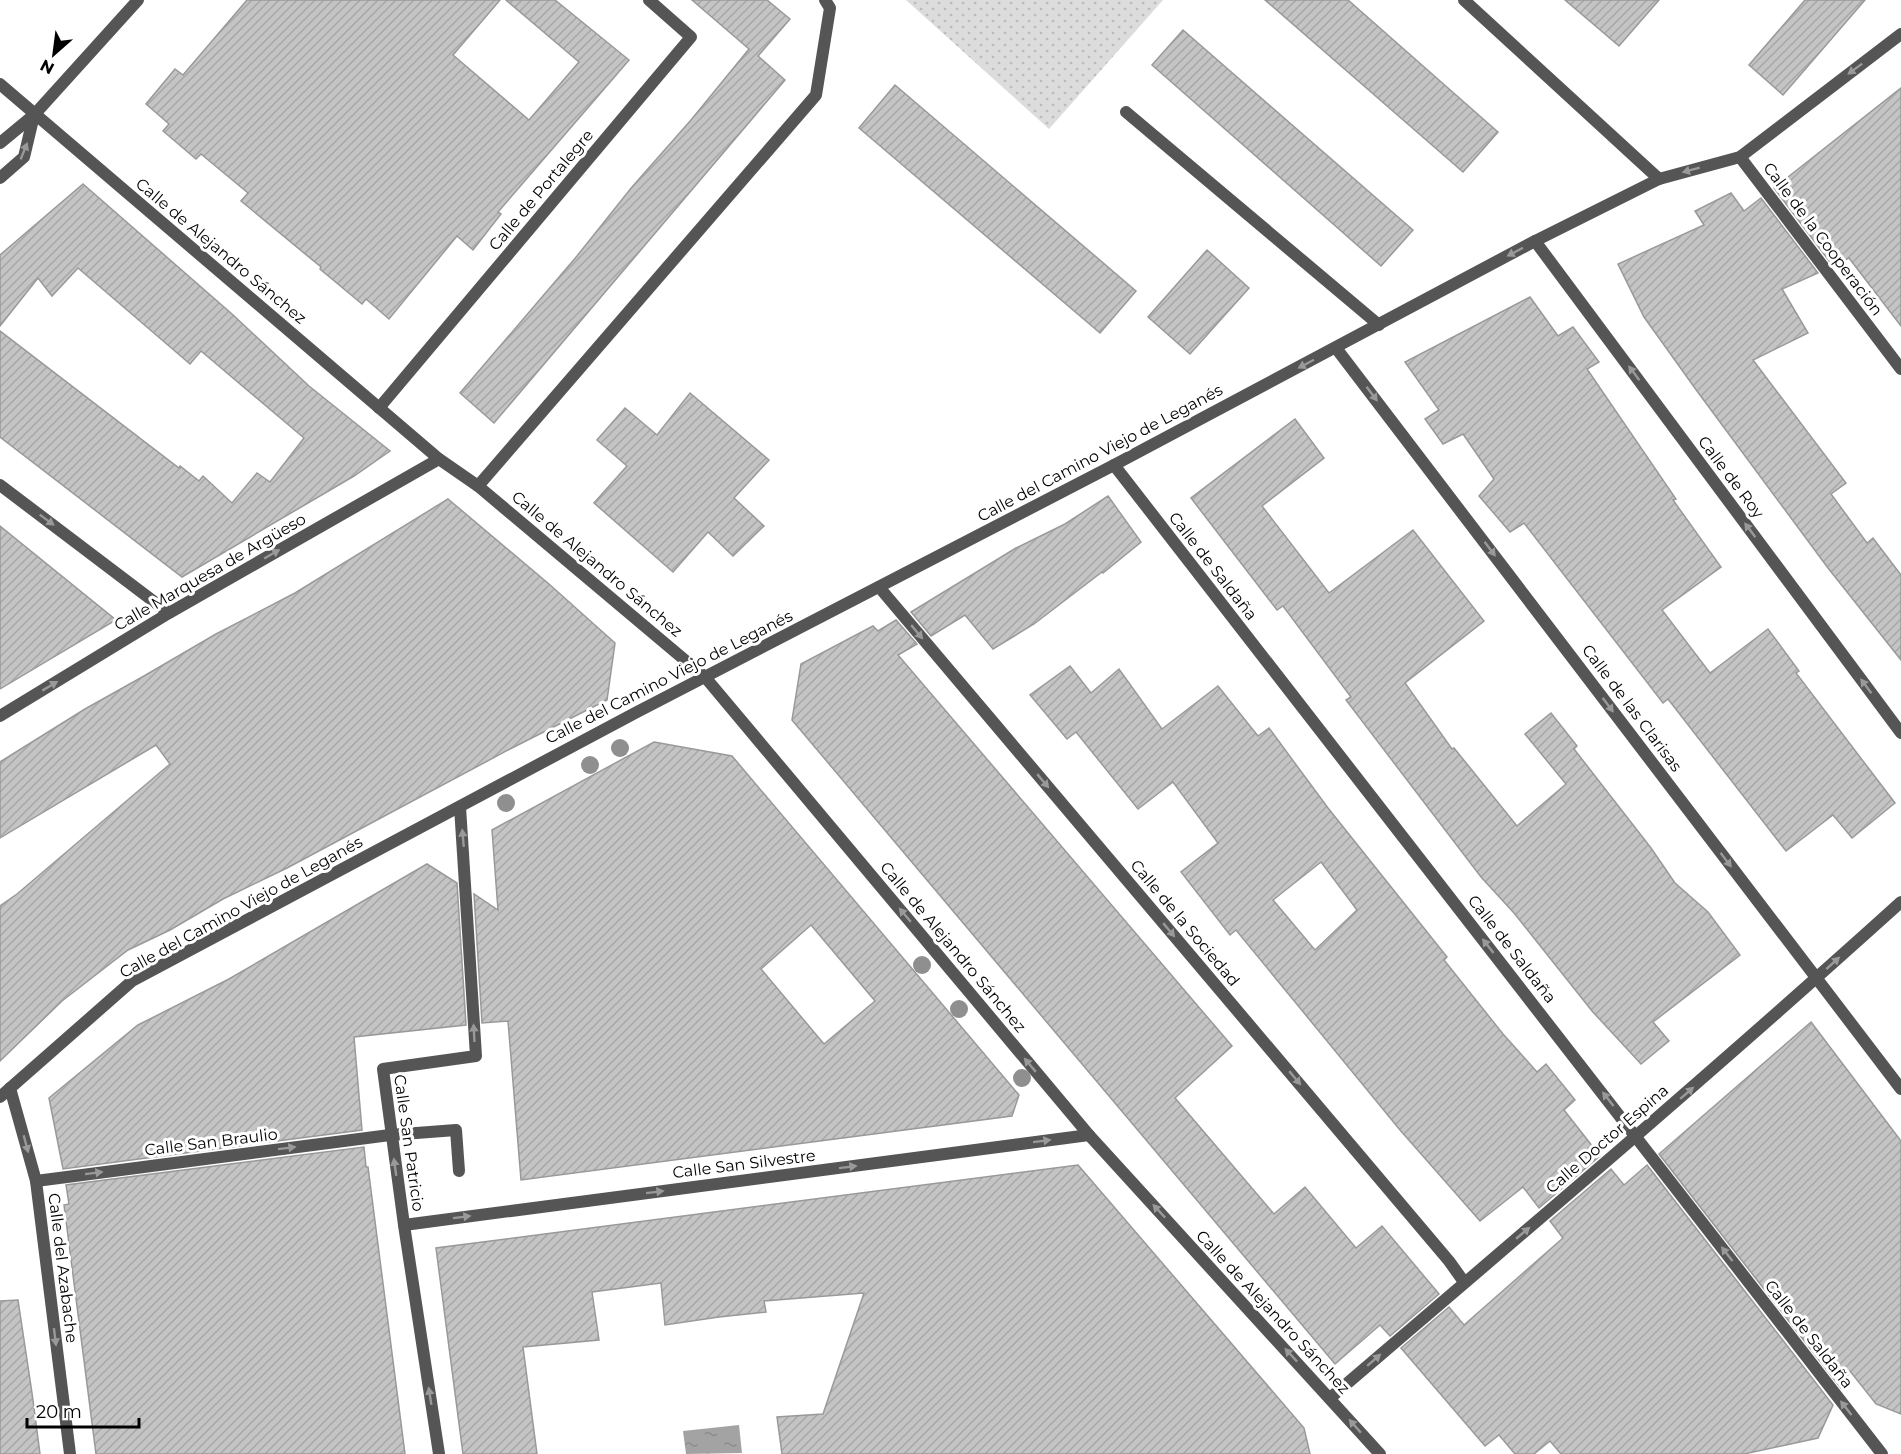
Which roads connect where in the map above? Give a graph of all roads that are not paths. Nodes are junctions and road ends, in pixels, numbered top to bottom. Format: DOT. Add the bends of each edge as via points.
graph roads {
  1 [pos="138,0"];
  2 [pos="649,0"];
  3 [pos="825,0"];
  4 [pos="1464,0"];
  5 [pos="1901,34"];
  6 [pos="0,84"];
  7 [pos="1126,112"];
  8 [pos="34,115"];
  9 [pos="0,143"];
  10 [pos="1740,157"];
  11 [pos="0,178"];
  12 [pos="1659,179"];
  13 [pos="1535,241"];
  14 [pos="1379,325"];
  15 [pos="1336,348"];
  16 [pos="1901,369"];
  17 [pos="380,408"];
  18 [pos="439,459"];
  19 [pos="1114,465"];
  20 [pos="0,485"];
  21 [pos="478,486"];
  22 [pos="879,587"];
  23 [pos="169,613"];
  24 [pos="705,677"];
  25 [pos="0,716"];
  26 [pos="1901,733"];
  27 [pos="460,807"];
  28 [pos="1901,902"];
  29 [pos="1816,978"];
  30 [pos="10,1088"];
  31 [pos="1901,1089"];
  32 [pos="0,1097"];
  33 [pos="390,1135"];
  34 [pos="1089,1135"];
  35 [pos="1637,1137"];
  36 [pos="459,1171"];
  37 [pos="36,1181"];
  38 [pos="404,1225"];
  39 [pos="1464,1282"];
  40 [pos="1330,1398"];
  41 [pos="69,1454"];
  42 [pos="439,1454"];
  43 [pos="1380,1454"];
  44 [pos="1882,1454"];
  1 -- 8 [label="street"];
  2 -- 17 [label="street, Calle de Portalegre" via="691,37"];
  3 -- 21 [label="street" via="830,9 816,95"];
  4 -- 12 [label="street"];
  5 -- 10 [label="street, Calle del Camino Viejo de Leganés, one-way"];
  6 -- 8 [label="street, Calle de Alejandro Sánchez"];
  7 -- 14 [label="street"];
  8 -- 9 [label="street"];
  11 -- 8 [label="street, one-way" via="24,157"];
  8 -- 17 [label="street, Calle de Alejandro Sánchez"];
  10 -- 12 [label="street, Calle del Camino Viejo de Leganés, one-way"];
  10 -- 16 [label="street, Calle de la Cooperación"];
  12 -- 13 [label="street, Calle del Camino Viejo de Leganés"];
  13 -- 14 [label="street, Calle del Camino Viejo de Leganés, one-way"];
  26 -- 13 [label="street, Calle de Roy, one-way"];
  14 -- 15 [label="street, Calle del Camino Viejo de Leganés"];
  15 -- 19 [label="street, Calle del Camino Viejo de Leganés, one-way"];
  15 -- 29 [label="street, Calle de las Clarisas, one-way"];
  17 -- 18 [label="street, Calle de Alejandro Sánchez"];
  18 -- 21 [label="street, Calle de Alejandro Sánchez"];
  23 -- 18 [label="street, Calle Marquesa de Argüeso, one-way"];
  19 -- 22 [label="street, Calle del Camino Viejo de Leganés"];
  35 -- 19 [label="street, Calle de Saldaña, one-way"];
  20 -- 23 [label="street, one-way"];
  21 -- 24 [label="street, Calle de Alejandro Sánchez"];
  22 -- 24 [label="street, Calle del Camino Viejo de Leganés"];
  22 -- 39 [label="street, Calle de la Sociedad, one-way"];
  25 -- 23 [label="street, Calle Marquesa de Argüeso, one-way"];
  24 -- 27 [label="street, Calle del Camino Viejo de Leganés"];
  34 -- 24 [label="street, Calle de Alejandro Sánchez, one-way"];
  27 -- 30 [label="street, Calle del Camino Viejo de Leganés" via="132,981"];
  33 -- 27 [label="street, Calle San Patricio, one-way" via="383,1069 476,1056"];
  29 -- 28 [label="street, Calle Doctor Espina, one-way"];
  29 -- 31 [label="street, Calle de las Clarisas"];
  35 -- 29 [label="street, Calle Doctor Espina, one-way"];
  30 -- 32 [label="street, Calle del Camino Viejo de Leganés"];
  30 -- 37 [label="street, Calle del Azabache, one-way"];
  33 -- 36 [label="street, Calle San Braulio" via="456,1130"];
  37 -- 33 [label="street, Calle San Braulio, one-way"];
  38 -- 33 [label="street, Calle San Patricio, one-way"];
  38 -- 34 [label="street, Calle San Silvestre, one-way"];
  40 -- 34 [label="street, Calle de Alejandro Sánchez, one-way"];
  39 -- 35 [label="street, Calle Doctor Espina, one-way"];
  44 -- 35 [label="street, Calle de Saldaña, one-way"];
  37 -- 41 [label="street, Calle del Azabache, one-way"];
  42 -- 38 [label="street, Calle San Patricio, one-way"];
  40 -- 39 [label="street, Calle Doctor Espina, one-way"];
  43 -- 40 [label="street, Calle de Alejandro Sánchez, one-way"];
}
